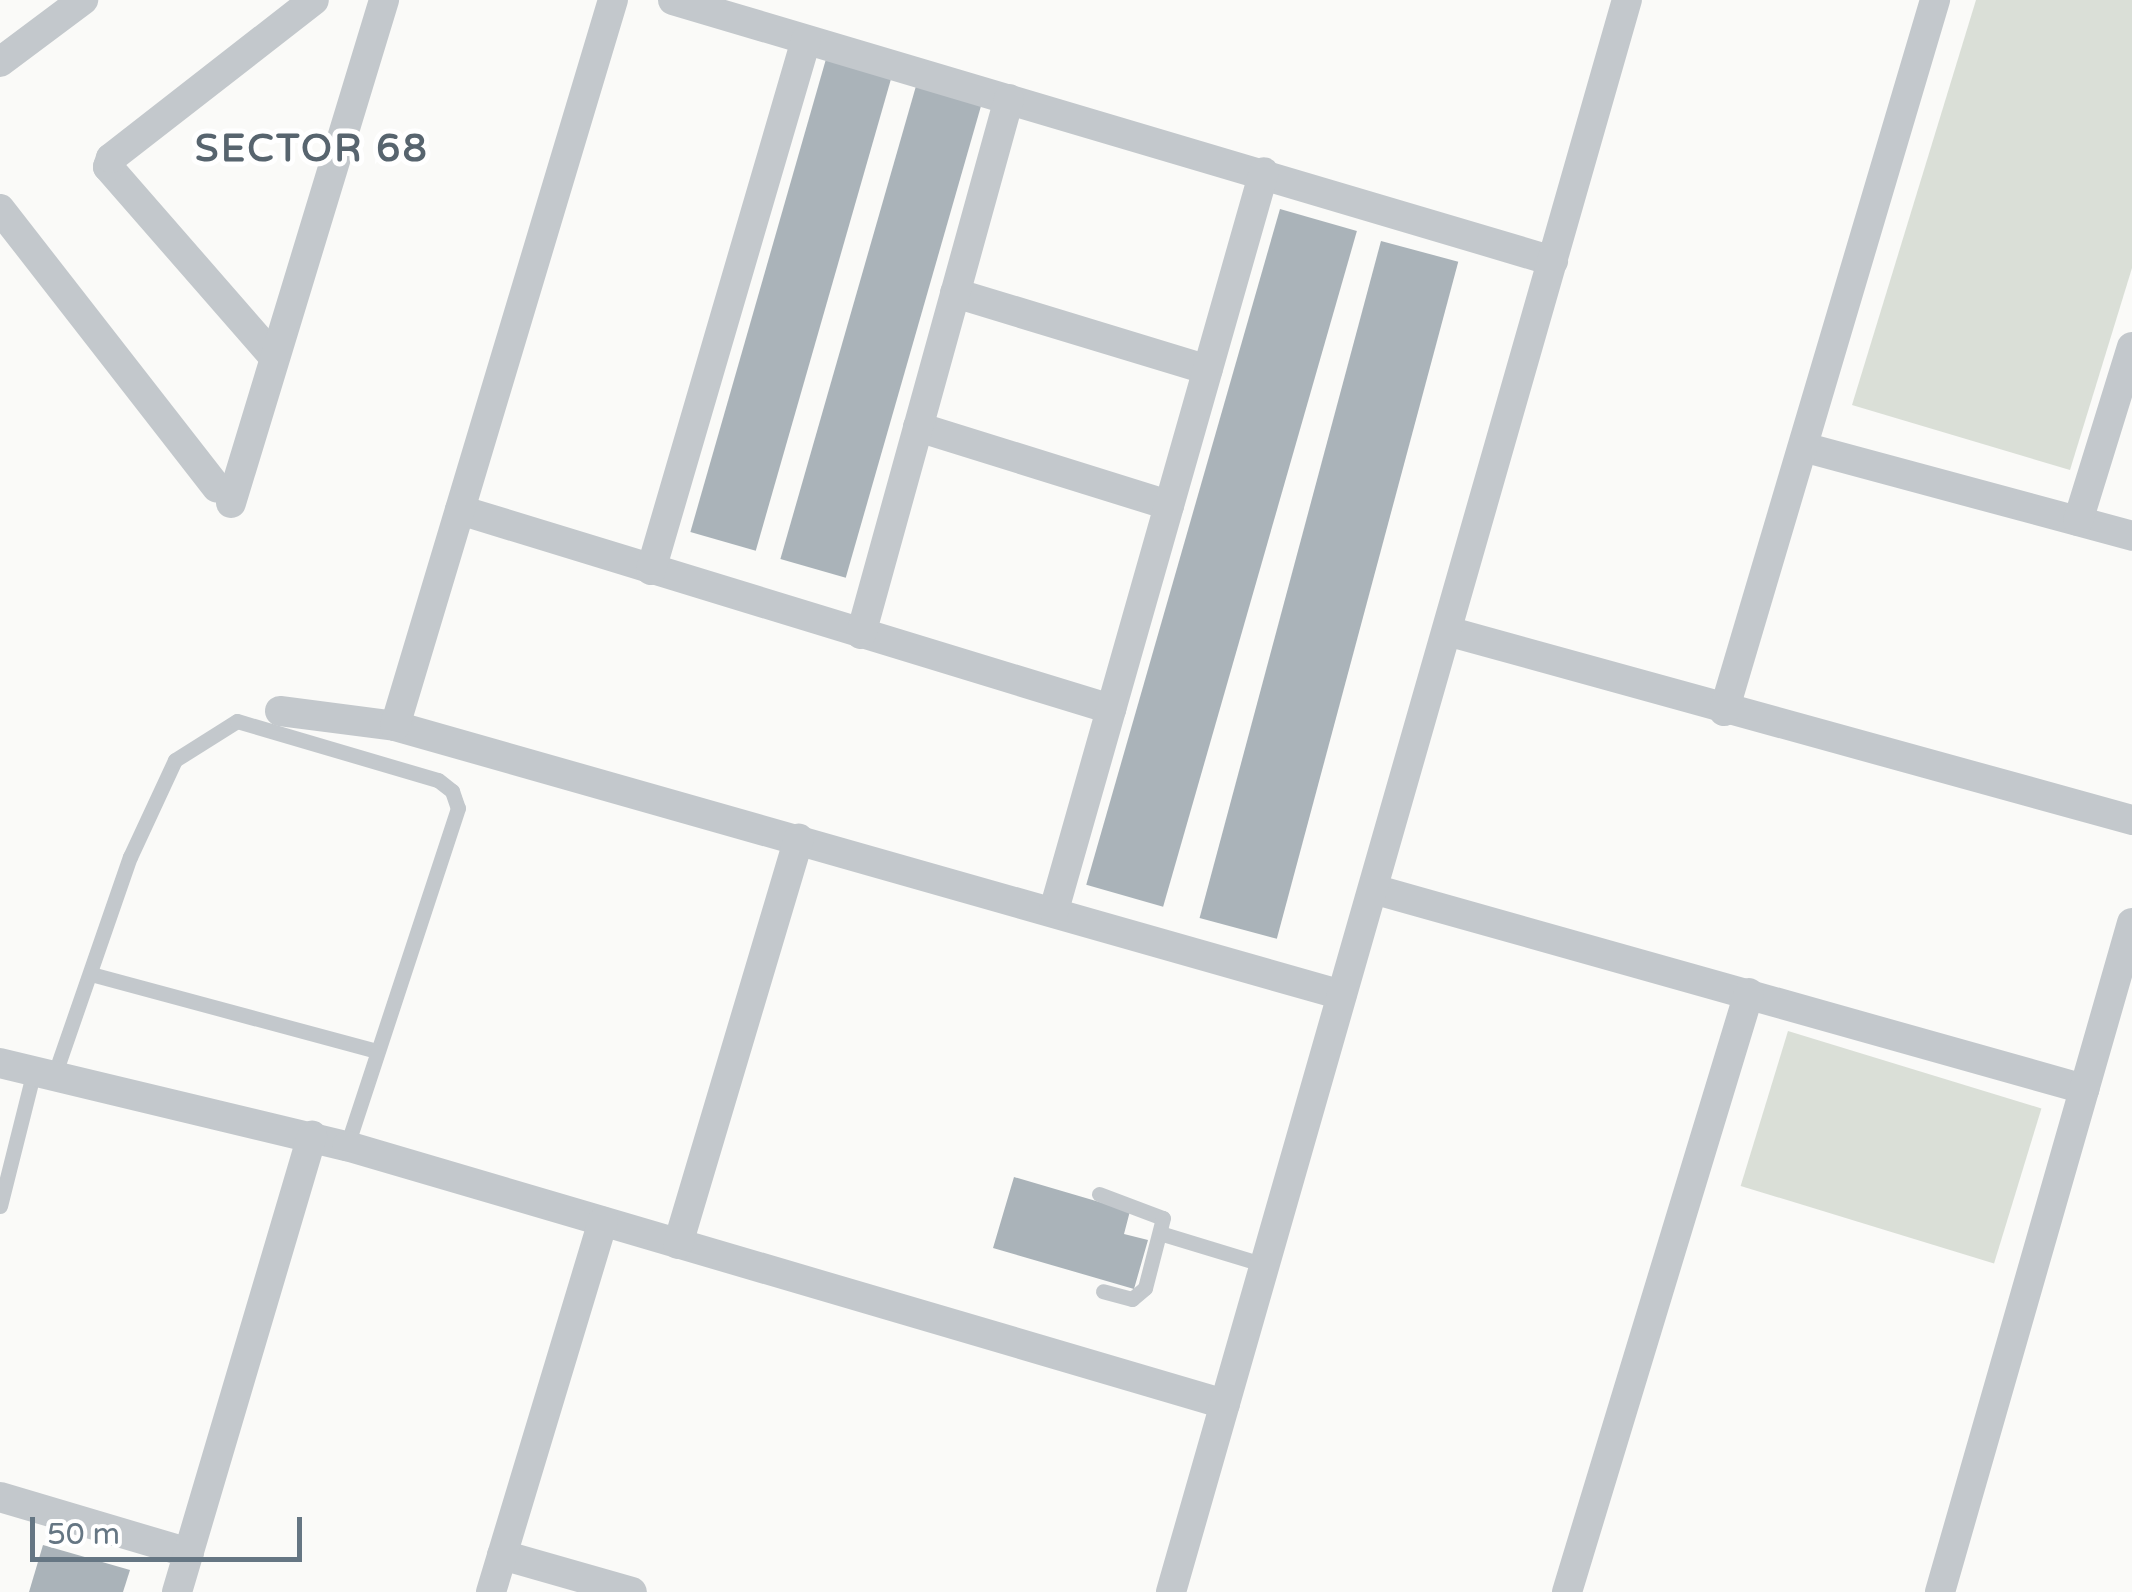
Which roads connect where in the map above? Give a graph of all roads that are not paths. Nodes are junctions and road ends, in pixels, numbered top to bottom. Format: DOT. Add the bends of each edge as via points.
graph roads {
  1 [pos="83,0"];
  2 [pos="314,0"];
  3 [pos="384,0"];
  4 [pos="613,0"];
  5 [pos="673,0"];
  6 [pos="1935,0"];
  7 [pos="1616,3"];
  8 [pos="806,40"];
  9 [pos="0,62"];
  10 [pos="1008,99"];
  11 [pos="1264,172"];
  12 [pos="0,209"];
  13 [pos="1553,260"];
  14 [pos="955,293"];
  15 [pos="2132,347"];
  16 [pos="273,356"];
  17 [pos="1208,370"];
  18 [pos="918,427"];
  19 [pos="1803,447"];
  20 [pos="1169,506"];
  21 [pos="460,510"];
  22 [pos="2078,521"];
  23 [pos="2132,536"];
  24 [pos="651,570"];
  25 [pos="1447,630"];
  26 [pos="861,634"];
  27 [pos="1111,709"];
  28 [pos="280,711"];
  29 [pos="1724,711"];
  30 [pos="395,726"];
  31 [pos="2132,820"];
  32 [pos="799,839"];
  33 [pos="1373,889"];
  34 [pos="1054,910"];
  35 [pos="2132,922"];
  36 [pos="91,974"];
  37 [pos="1749,993"];
  38 [pos="1342,995"];
  39 [pos="376,1050"];
  40 [pos="0,1063"];
  41 [pos="44,1073"];
  42 [pos="2084,1090"];
  43 [pos="312,1136"];
  44 [pos="347,1146"];
  45 [pos="1099,1194"];
  46 [pos="0,1206"];
  47 [pos="603,1222"];
  48 [pos="1163,1234"];
  49 [pos="678,1244"];
  50 [pos="1264,1265"];
  51 [pos="1103,1292"];
  52 [pos="1225,1404"];
  53 [pos="0,1497"];
  54 [pos="189,1552"];
  55 [pos="502,1555"];
  56 [pos="177,1592"];
  57 [pos="491,1592"];
  58 [pos="632,1592"];
  59 [pos="1171,1592"];
  60 [pos="1567,1592"];
  61 [pos="1940,1592"];
  1 -- 9 [label="street"];
  2 -- 16 [label="street" via="111,158 108,167"];
  3 -- 16 [label="street"];
  4 -- 21 [label="street"];
  5 -- 8 [label="street"];
  6 -- 19 [label="street"];
  7 -- 13 [label="street"];
  8 -- 10 [label="street"];
  8 -- 24 [label="street"];
  10 -- 11 [label="street"];
  10 -- 14 [label="street"];
  11 -- 13 [label="street"];
  11 -- 17 [label="street"];
  12 -- 16 [label="street" via="224,495"];
  13 -- 25 [label="street"];
  14 -- 17 [label="street"];
  14 -- 18 [label="street"];
  15 -- 22 [label="street"];
  17 -- 20 [label="street"];
  18 -- 20 [label="street"];
  18 -- 26 [label="street"];
  19 -- 22 [label="street"];
  19 -- 29 [label="street"];
  20 -- 27 [label="street"];
  21 -- 24 [label="street"];
  21 -- 30 [label="street"];
  22 -- 23 [label="street"];
  24 -- 26 [label="street"];
  25 -- 29 [label="street"];
  25 -- 33 [label="street"];
  26 -- 27 [label="street"];
  27 -- 34 [label="street"];
  28 -- 30 [label="street"];
  29 -- 31 [label="street"];
  30 -- 32 [label="street"];
  32 -- 34 [label="street"];
  32 -- 49 [label="street"];
  33 -- 37 [label="street"];
  33 -- 38 [label="street"];
  34 -- 38 [label="street"];
  35 -- 42 [label="street"];
  36 -- 39 [label="lane"];
  36 -- 39 [label="lane" via="130,858 175,760 237,720 321,742 438,780 458,808"];
  36 -- 41 [label="lane"];
  37 -- 42 [label="street"];
  37 -- 60 [label="street"];
  38 -- 50 [label="street"];
  39 -- 44 [label="lane"];
  40 -- 41 [label="street"];
  41 -- 43 [label="street"];
  41 -- 46 [label="lane"];
  42 -- 61 [label="street"];
  43 -- 44 [label="street"];
  43 -- 54 [label="street"];
  44 -- 47 [label="street"];
  45 -- 48 [label="lane" via="1152,1210 1163,1218"];
  47 -- 49 [label="street"];
  47 -- 55 [label="street"];
  48 -- 50 [label="lane"];
  48 -- 51 [label="lane" via="1139,1294 1132,1299"];
  49 -- 52 [label="street"];
  50 -- 52 [label="street"];
  52 -- 59 [label="street"];
  53 -- 54 [label="street"];
  54 -- 56 [label="street"];
  55 -- 57 [label="street"];
  55 -- 58 [label="street"];
}
